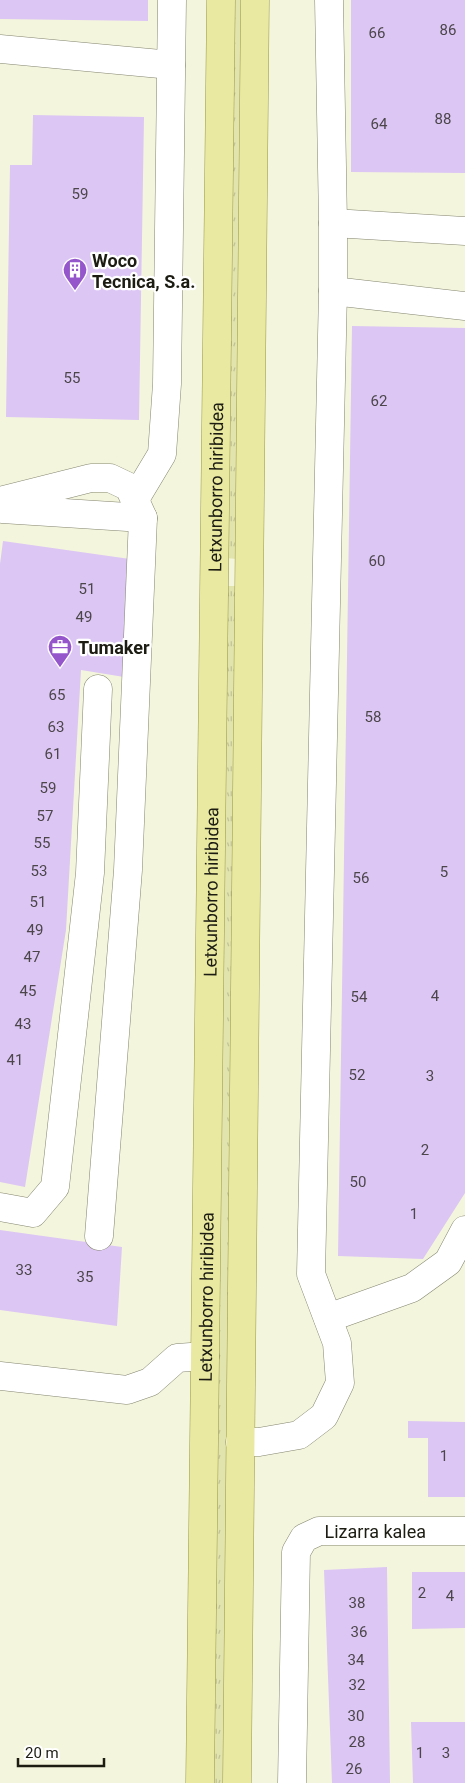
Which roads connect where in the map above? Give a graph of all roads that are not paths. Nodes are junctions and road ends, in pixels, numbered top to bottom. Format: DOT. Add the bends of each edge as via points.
graph roads {
  1 [pos="172,0"];
  2 [pos="221,0"];
  3 [pos="255,0"];
  4 [pos="329,0"];
  5 [pos="0,49"];
  6 [pos="171,65"];
  7 [pos="334,222"];
  8 [pos="465,231"];
  9 [pos="333,291"];
  10 [pos="465,306"];
  11 [pos="0,502"];
  12 [pos="0,508"];
  13 [pos="139,508"];
  14 [pos="98,689"];
  15 [pos="0,1207"];
  16 [pos="465,1230"];
  17 [pos="99,1236"];
  18 [pos="328,1318"];
  19 [pos="205,1356"];
  20 [pos="0,1376"];
  21 [pos="240,1442"];
  22 [pos="465,1531"];
  23 [pos="200,1783"];
  24 [pos="237,1783"];
  25 [pos="292,1783"];
  1 -- 6 [label="street"];
  2 -- 19 [label="main road, Letxunborro hiribidea"];
  3 -- 21 [label="main road, Letxunborro hiribidea"];
  4 -- 7 [label="street"];
  5 -- 6 [label="street"];
  6 -- 13 [label="street" via="167,384 162,454"];
  7 -- 8 [label="street"];
  7 -- 9 [label="street"];
  9 -- 10 [label="street"];
  9 -- 18 [label="street" via="311,1274"];
  11 -- 13 [label="street" via="91,478 110,478 129,487"];
  12 -- 13 [label="street"];
  13 -- 17 [label="street" via="128,870"];
  14 -- 15 [label="street" via="90,872 55,1187 33,1213"];
  16 -- 18 [label="street" via="448,1262 412,1288"];
  18 -- 21 [label="street" via="336,1343 340,1383 324,1416 299,1435"];
  19 -- 20 [label="street" via="177,1358 150,1382 127,1390"];
  19 -- 23 [label="main road, Letxunborro hiribidea"];
  21 -- 24 [label="main road, Letxunborro hiribidea"];
  22 -- 25 [label="street, Lizarra kalea" via="319,1531 304,1538 296,1552"];
}
